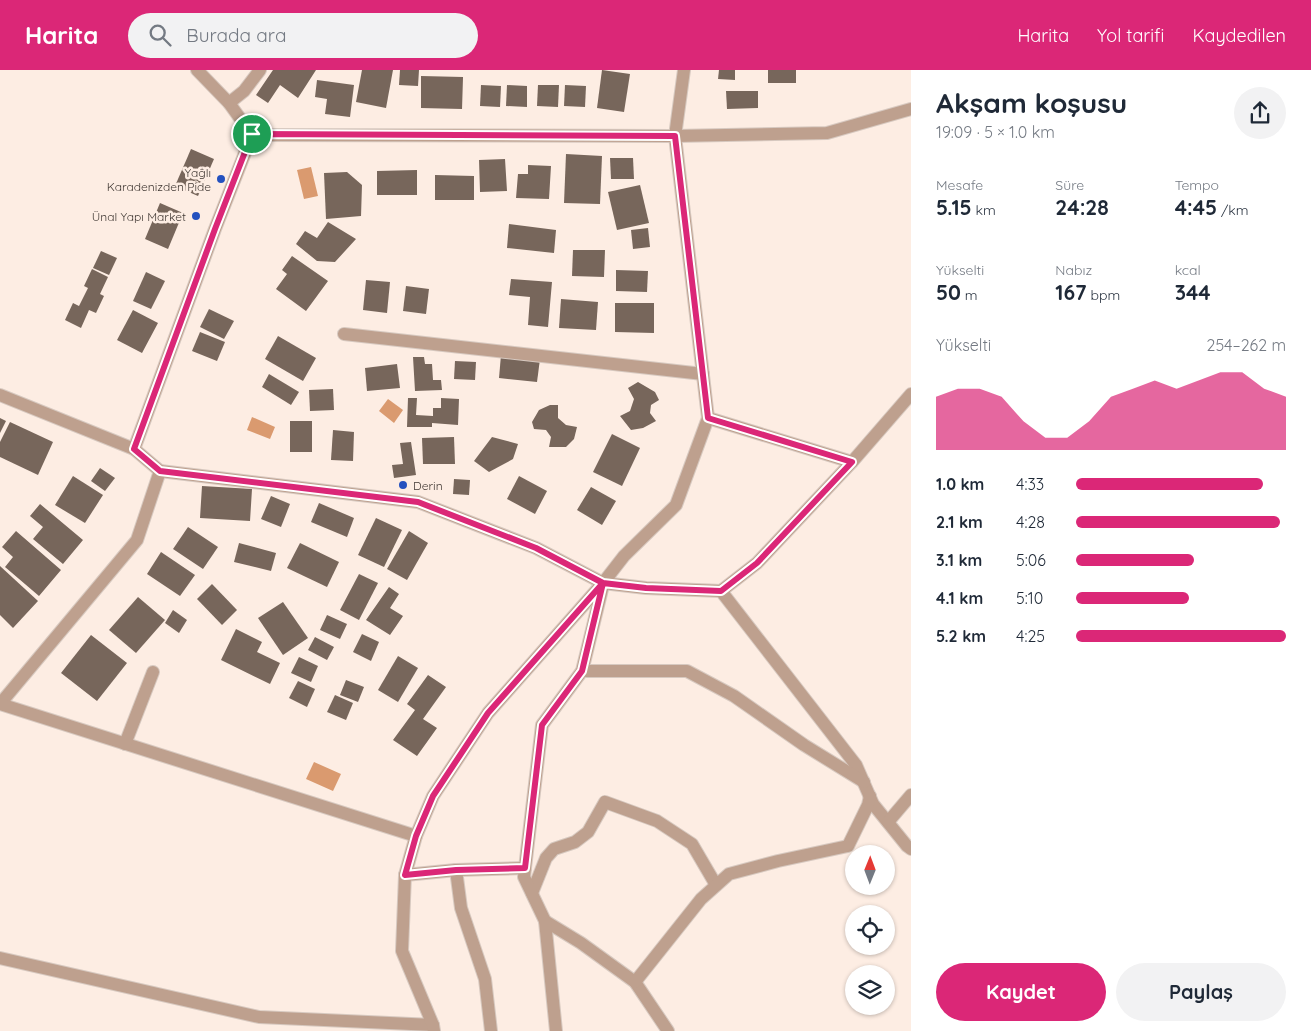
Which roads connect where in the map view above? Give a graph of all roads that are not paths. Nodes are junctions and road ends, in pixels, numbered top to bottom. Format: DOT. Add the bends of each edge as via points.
graph roads {
  1 [pos="197,70"];
  2 [pos="260,70"];
  3 [pos="684,70"];
  4 [pos="229,103"];
  5 [pos="911,109"];
  6 [pos="252,134"];
  7 [pos="675,136"];
  8 [pos="344,334"];
  9 [pos="704,374"];
  10 [pos="911,394"];
  11 [pos="0,395"];
  12 [pos="708,418"];
  13 [pos="134,449"];
  14 [pos="852,462"];
  15 [pos="160,471"];
  16 [pos="603,583"];
  17 [pos="721,591"];
  18 [pos="582,671"];
  19 [pos="153,672"];
  20 [pos="0,704"];
  21 [pos="125,744"];
  22 [pos="864,782"];
  23 [pos="870,796"];
  24 [pos="911,796"];
  25 [pos="888,822"];
  26 [pos="416,836"];
  27 [pos="911,849"];
  28 [pos="525,868"];
  29 [pos="456,870"];
  30 [pos="405,875"];
  31 [pos="716,885"];
  32 [pos="532,893"];
  33 [pos="545,921"];
  34 [pos="0,958"];
  35 [pos="635,982"];
  36 [pos="433,1028"];
  37 [pos="491,1031"];
  38 [pos="556,1031"];
  39 [pos="668,1031"];
  1 -- 4 [label="street"];
  2 -- 4 [label="street" via="244,91"];
  3 -- 7 [label="street"];
  4 -- 6 [label="street"];
  5 -- 7 [label="street" via="827,133"];
  6 -- 7 [label="street"];
  6 -- 13 [label="street"];
  7 -- 9 [label="street"];
  8 -- 9 [label="street"];
  9 -- 12 [label="street"];
  10 -- 14 [label="street"];
  11 -- 13 [label="street"];
  12 -- 14 [label="street"];
  12 -- 16 [label="street" via="676,504 624,556"];
  13 -- 15 [label="street"];
  14 -- 17 [label="street" via="757,563"];
  15 -- 16 [label="street" via="418,502 536,548"];
  15 -- 20 [label="street" via="137,540"];
  16 -- 17 [label="street"];
  16 -- 18 [label="street"];
  16 -- 26 [label="street" via="488,713 433,796"];
  17 -- 22 [label="street" via="856,765"];
  18 -- 22 [label="street" via="687,671 734,696"];
  18 -- 28 [label="street" via="542,725"];
  19 -- 21 [label="street"];
  20 -- 21 [label="street"];
  21 -- 26 [label="street"];
  22 -- 23 [label="street"];
  23 -- 25 [label="street"];
  23 -- 31 [label="street" via="848,846 729,874"];
  24 -- 25 [label="street"];
  25 -- 27 [label="street"];
  26 -- 30 [label="street"];
  28 -- 29 [label="street"];
  28 -- 32 [label="street" via="524,877"];
  29 -- 30 [label="street"];
  29 -- 37 [label="street" via="461,908 485,979"];
  30 -- 36 [label="street" via="402,951"];
  31 -- 32 [label="street" via="692,844 657,821 605,802 588,832 575,842 554,849 546,858"];
  31 -- 35 [label="street" via="701,898"];
  32 -- 33 [label="street"];
  33 -- 35 [label="street"];
  33 -- 38 [label="street"];
  34 -- 36 [label="street" via="259,1017"];
  35 -- 39 [label="street"];
}
